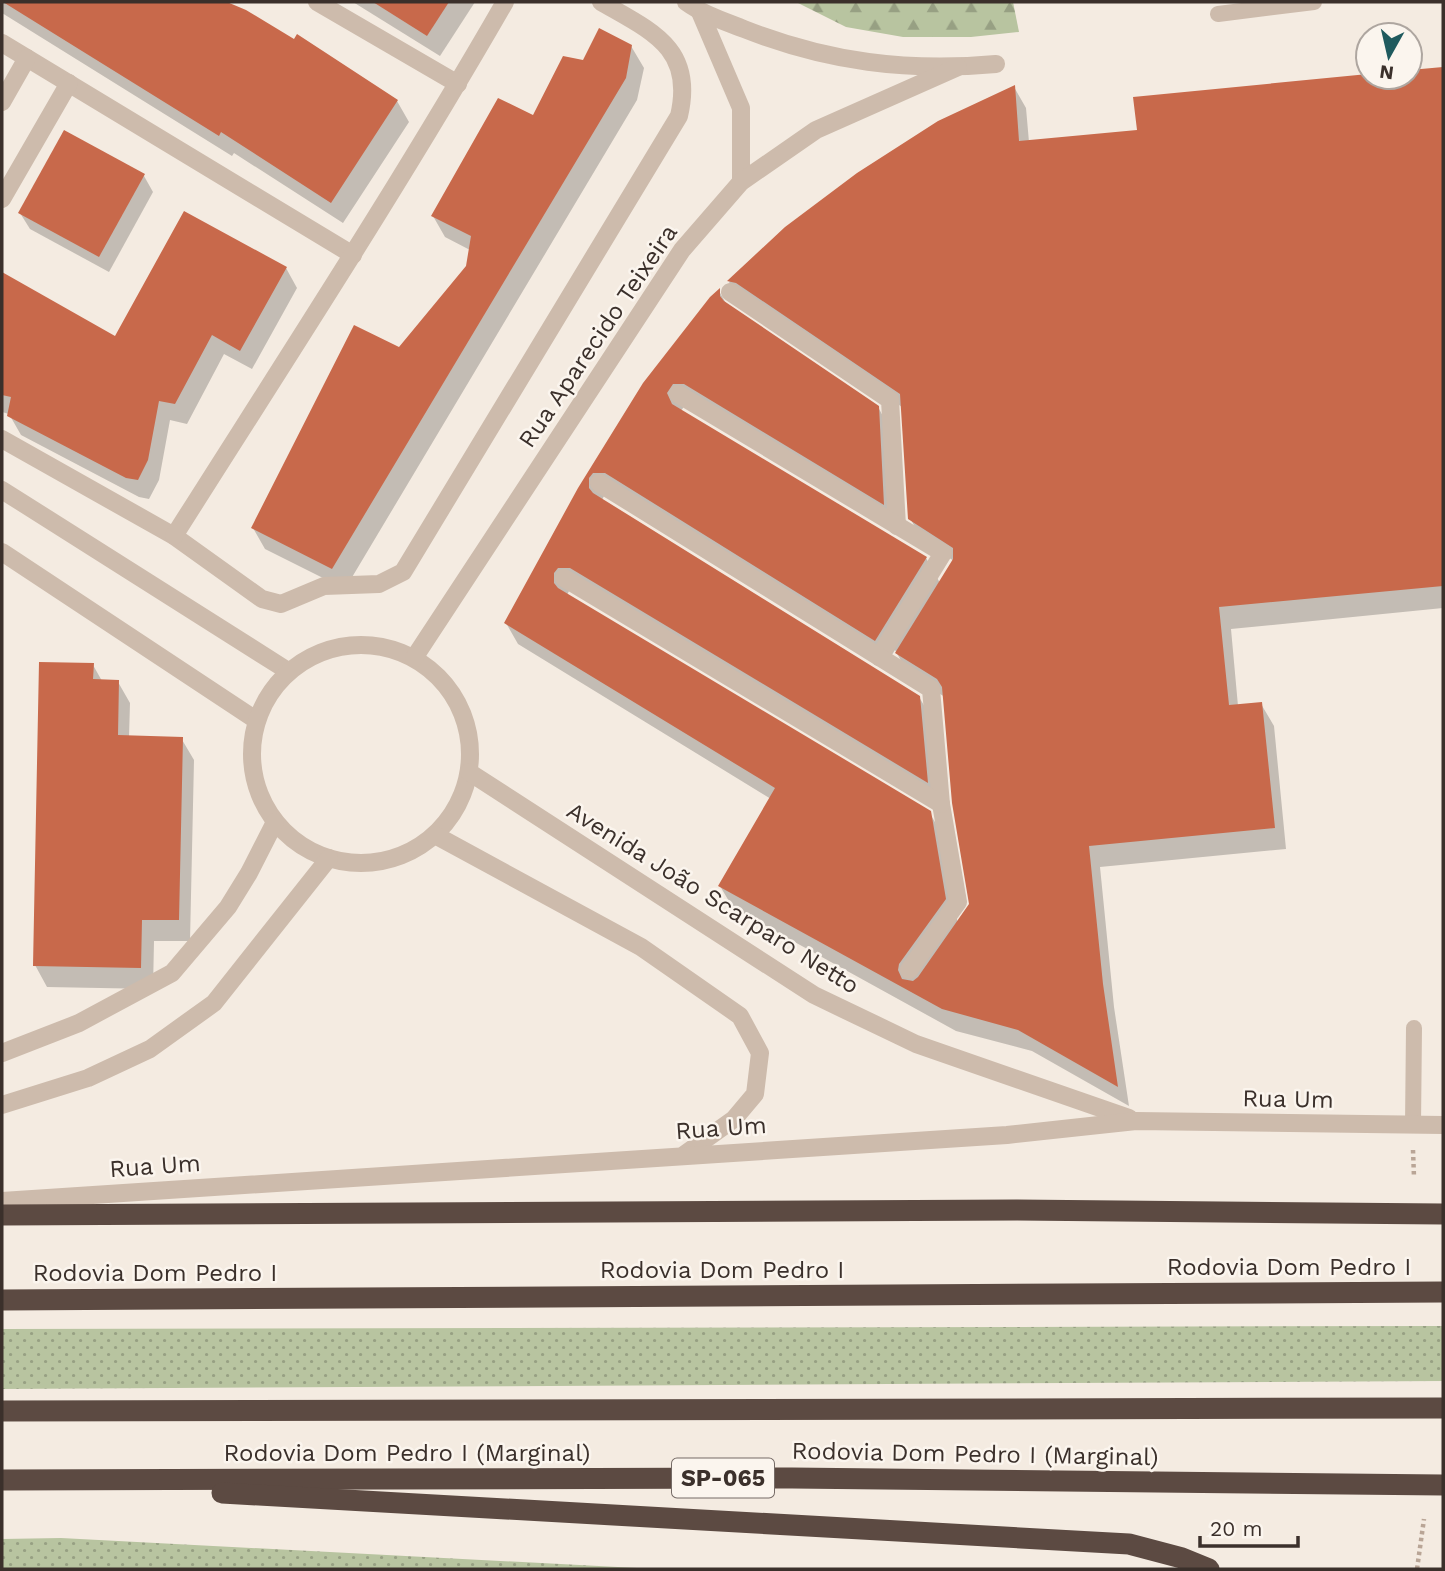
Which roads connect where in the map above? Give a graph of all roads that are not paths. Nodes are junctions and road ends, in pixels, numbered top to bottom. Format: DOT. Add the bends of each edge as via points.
graph roads {
  1 [pos="317,2"];
  2 [pos="505,2"];
  3 [pos="601,2"];
  4 [pos="1314,2"];
  5 [pos="693,7"];
  6 [pos="1218,14"];
  7 [pos="2,43"];
  8 [pos="27,58"];
  9 [pos="996,64"];
  10 [pos="958,67"];
  11 [pos="69,83"];
  12 [pos="458,84"];
  13 [pos="2,102"];
  14 [pos="741,182"];
  15 [pos="2,199"];
  16 [pos="353,255"];
  17 [pos="730,292"];
  18 [pos="678,394"];
  19 [pos="2,439"];
  20 [pos="599,483"];
  21 [pos="2,490"];
  22 [pos="897,526"];
  23 [pos="174,536"];
  24 [pos="2,552"];
  25 [pos="564,578"];
  26 [pos="879,657"];
  27 [pos="414,658"];
  28 [pos="288,671"];
  29 [pos="257,720"];
  30 [pos="469,772"];
  31 [pos="940,804"];
  32 [pos="275,822"];
  33 [pos="435,835"];
  34 [pos="329,858"];
  35 [pos="909,970"];
  36 [pos="1414,1028"];
  37 [pos="2,1053"];
  38 [pos="2,1105"];
  39 [pos="1136,1121"];
  40 [pos="1413,1125"];
  41 [pos="1443,1125"];
  42 [pos="685,1154"];
  43 [pos="2,1201"];
  44 [pos="2,1214"];
  45 [pos="1443,1214"];
  46 [pos="1443,1292"];
  47 [pos="2,1300"];
  48 [pos="1443,1408"];
  49 [pos="2,1410"];
  50 [pos="6,1480"];
  51 [pos="1443,1485"];
  52 [pos="1185,1564"];
  53 [pos="1209,1569"];
  1 -- 12 [label="street"];
  2 -- 12 [label="street"];
  3 -- 23 [label="street" via="669,48 681,70 684,95 679,116 403,572 379,584 324,586 281,604 262,599"];
  4 -- 6 [label="lane"];
  5 -- 10 [label="street" via="778,43 823,54 868,63"];
  5 -- 14 [label="street" via="741,108"];
  7 -- 8 [label="street"];
  8 -- 11 [label="street"];
  8 -- 13 [label="street"];
  9 -- 10 [label="street"];
  10 -- 14 [label="street, Rua Aparecido Teixeira" via="816,130"];
  11 -- 15 [label="street"];
  11 -- 16 [label="street"];
  12 -- 16 [label="street"];
  14 -- 27 [label="street, Rua Aparecido Teixeira" via="682,250"];
  16 -- 23 [label="street"];
  17 -- 22 [label="street" via="890,400"];
  18 -- 22 [label="street"];
  19 -- 23 [label="street"];
  20 -- 26 [label="street"];
  21 -- 28 [label="street"];
  22 -- 26 [label="street" via="943,553"];
  24 -- 29 [label="street"];
  25 -- 31 [label="street"];
  26 -- 31 [label="street" via="930,689"];
  27 -- 28 [label="street" via="382,646 349,645 316,654"];
  27 -- 30 [label="street" via="440,678 460,706 470,738"];
  28 -- 29 [label="street" via="269,694"];
  29 -- 32 [label="street" via="251,756 257,791"];
  30 -- 33 [label="street" via="457,806"];
  30 -- 39 [label="street, Avenida João Scarparo Netto" via="814,995 916,1044"];
  31 -- 35 [label="street" via="958,902"];
  32 -- 34 [label="street" via="299,844"];
  32 -- 37 [label="street" via="228,907 172,972 79,1023"];
  33 -- 34 [label="street" via="390,858 366,863"];
  33 -- 42 [label="street" via="640,947 740,1016 760,1053 754,1094 734,1119"];
  34 -- 38 [label="street" via="214,1003 150,1049 88,1078"];
  36 -- 40 [label="lane"];
  39 -- 40 [label="street, Rua Um"];
  39 -- 42 [label="street, Rua Um" via="1007,1135"];
  40 -- 41 [label="street, Rua Um"];
  42 -- 43 [label="street, Rua Um"];
  44 -- 45 [label="highway" via="1003,1210"];
  46 -- 47 [label="highway, Rodovia Dom Pedro I"];
  48 -- 49 [label="highway"];
  50 -- 51 [label="highway, Rodovia Dom Pedro I (Marginal) / SP-065" via="792,1478"];
  50 -- 52 [label="highway" via="1060,1539 1129,1544"];
  52 -- 53 [label="highway"];
}
